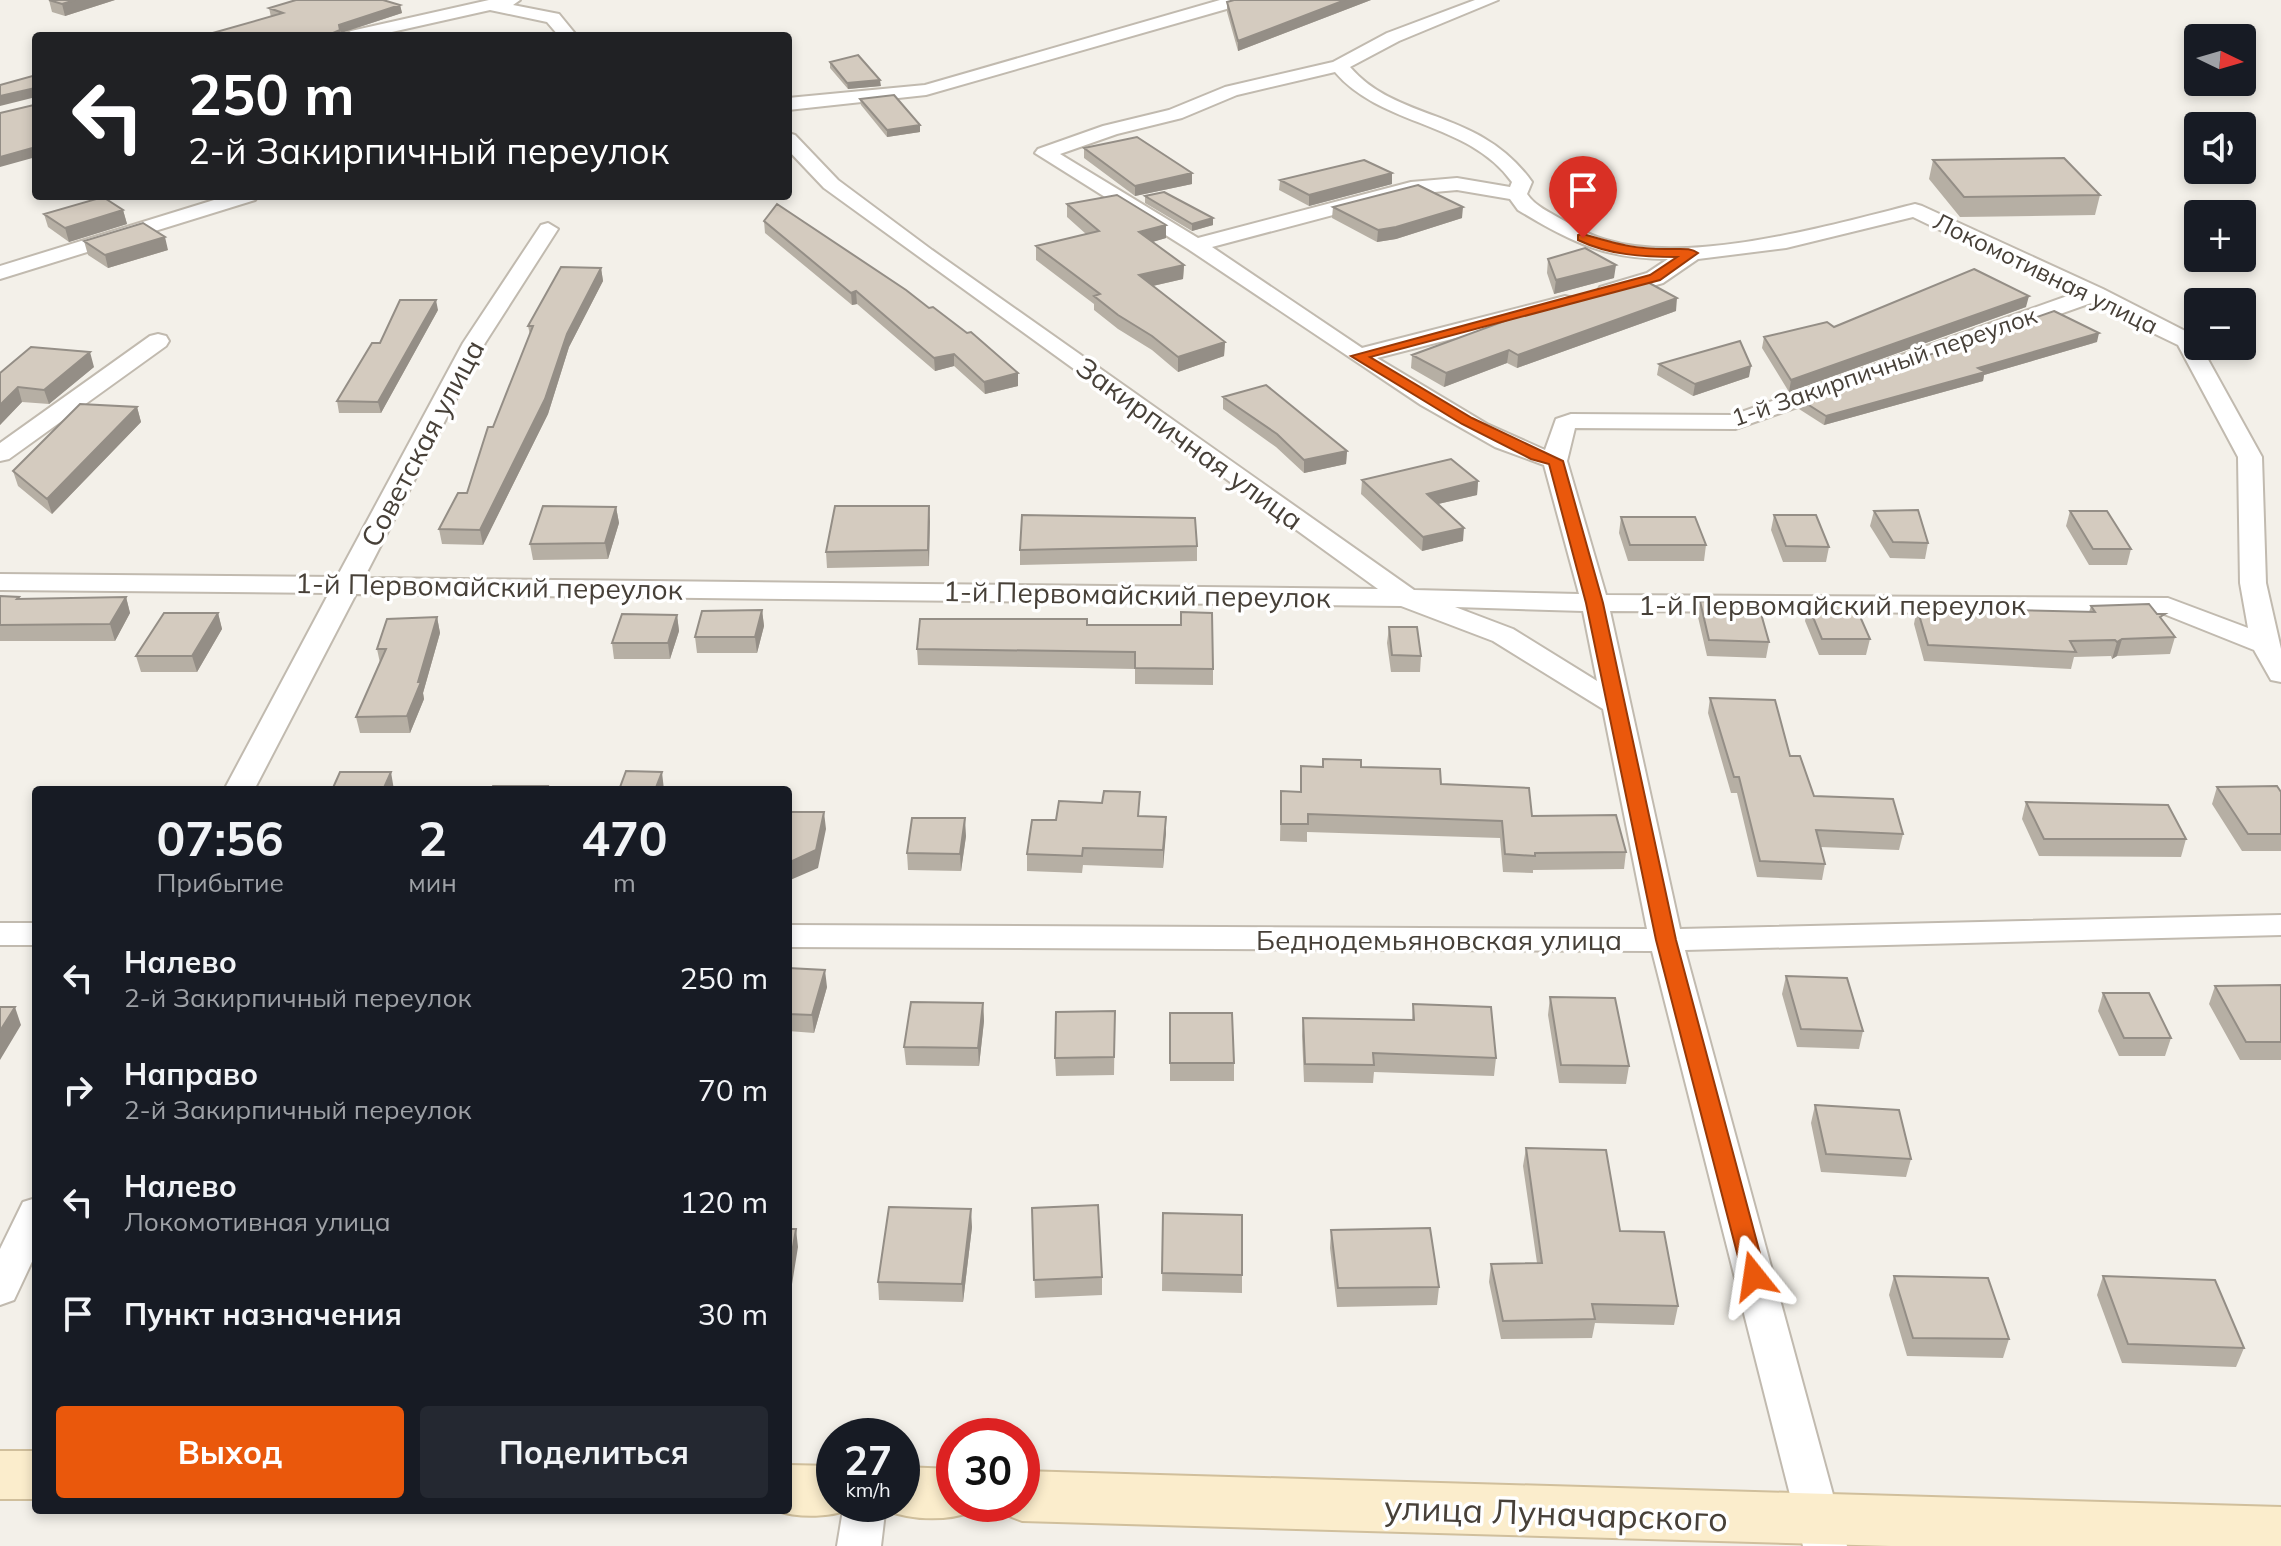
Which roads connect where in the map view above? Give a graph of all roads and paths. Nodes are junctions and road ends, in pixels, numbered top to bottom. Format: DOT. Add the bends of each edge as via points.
graph roads {
  1 [pos="465,0"];
  2 [pos="512,0"];
  3 [pos="1238,0"];
  4 [pos="1490,0"];
  5 [pos="492,6"];
  6 [pos="370,32"];
  7 [pos="565,32"];
  8 [pos="1339,66"];
  9 [pos="792,104"];
  10 [pos="792,143"];
  11 [pos="1517,194"];
  12 [pos="235,200"];
  13 [pos="548,229"];
  14 [pos="1195,245"];
  15 [pos="1692,253"];
  16 [pos="0,273"];
  17 [pos="2095,294"];
  18 [pos="158,341"];
  19 [pos="1358,356"];
  20 [pos="0,454"];
  21 [pos="1555,461"];
  22 [pos="2281,576"];
  23 [pos="0,582"];
  24 [pos="2253,583"];
  25 [pos="347,584"];
  26 [pos="1410,600"];
  27 [pos="1595,603"];
  28 [pos="2265,645"];
  29 [pos="2281,674"];
  30 [pos="1618,706"];
  31 [pos="241,786"];
  32 [pos="2281,925"];
  33 [pos="0,934"];
  34 [pos="32,934"];
  35 [pos="792,936"];
  36 [pos="1666,940"];
  37 [pos="32,1221"];
  38 [pos="0,1290"];
  39 [pos="0,1475"];
  40 [pos="32,1475"];
  41 [pos="792,1490"];
  42 [pos="816,1491"];
  43 [pos="1040,1497"];
  44 [pos="862,1522"];
  45 [pos="2281,1532"];
  46 [pos="1822,1534"];
  47 [pos="859,1546"];
  1 -- 5 [label="street"];
  2 -- 5 [label="street"];
  3 -- 9 [label="street" via="926,90"];
  4 -- 8 [label="street" via="1393,37"];
  5 -- 6 [label="street"];
  5 -- 7 [label="street" via="553,18"];
  8 -- 11 [label="street" via="1358,87 1496,153 1522,182"];
  8 -- 14 [label="street" via="1231,91 1175,114 1045,153"];
  10 -- 26 [label="street, Закирпичная улица" via="831,184"];
  11 -- 14 [label="street" via="1457,184 1411,188"];
  11 -- 15 [label="street, Локомотивная улица" via="1525,206 1601,246"];
  12 -- 16 [label="street"];
  13 -- 25 [label="street, Советская улица" via="474,343"];
  14 -- 19 [label="street"];
  15 -- 17 [label="street, Локомотивная улица" via="1786,242 1915,210"];
  15 -- 19 [label="street" via="1655,278"];
  17 -- 21 [label="street, 1-й Закирпичный переулок" via="1735,422 1579,419 1564,424"];
  17 -- 24 [label="street, Локомотивная улица" via="2187,341 2250,457"];
  18 -- 20 [label="street"];
  19 -- 21 [label="street" via="1467,421"];
  21 -- 27 [label="street"];
  22 -- 24 [label="street"];
  23 -- 25 [label="street, 1-й Первомайский переулок"];
  24 -- 28 [label="street, Локомотивная улица"];
  25 -- 26 [label="street, 1-й Первомайский переулок"];
  25 -- 31 [label="street, Советская улица"];
  26 -- 27 [label="street, 1-й Первомайский переулок"];
  26 -- 30 [label="street, Закирпичная улица" via="1503,635"];
  27 -- 28 [label="street, 1-й Первомайский переулок" via="2168,606"];
  27 -- 30 [label="street"];
  28 -- 29 [label="street, Локомотивная улица"];
  30 -- 36 [label="street"];
  32 -- 36 [label="street, Беднодемьяновская улица"];
  33 -- 34 [label="street"];
  35 -- 36 [label="street, Беднодемьяновская улица"];
  36 -- 46 [label="street"];
  37 -- 38 [label="street"];
  39 -- 40 [label="main road"];
  41 -- 42 [label="main road"];
  43 -- 46 [label="main road, улица Луначарского"];
  44 -- 47 [label="street"];
  45 -- 46 [label="main road, улица Луначарского"];
}
